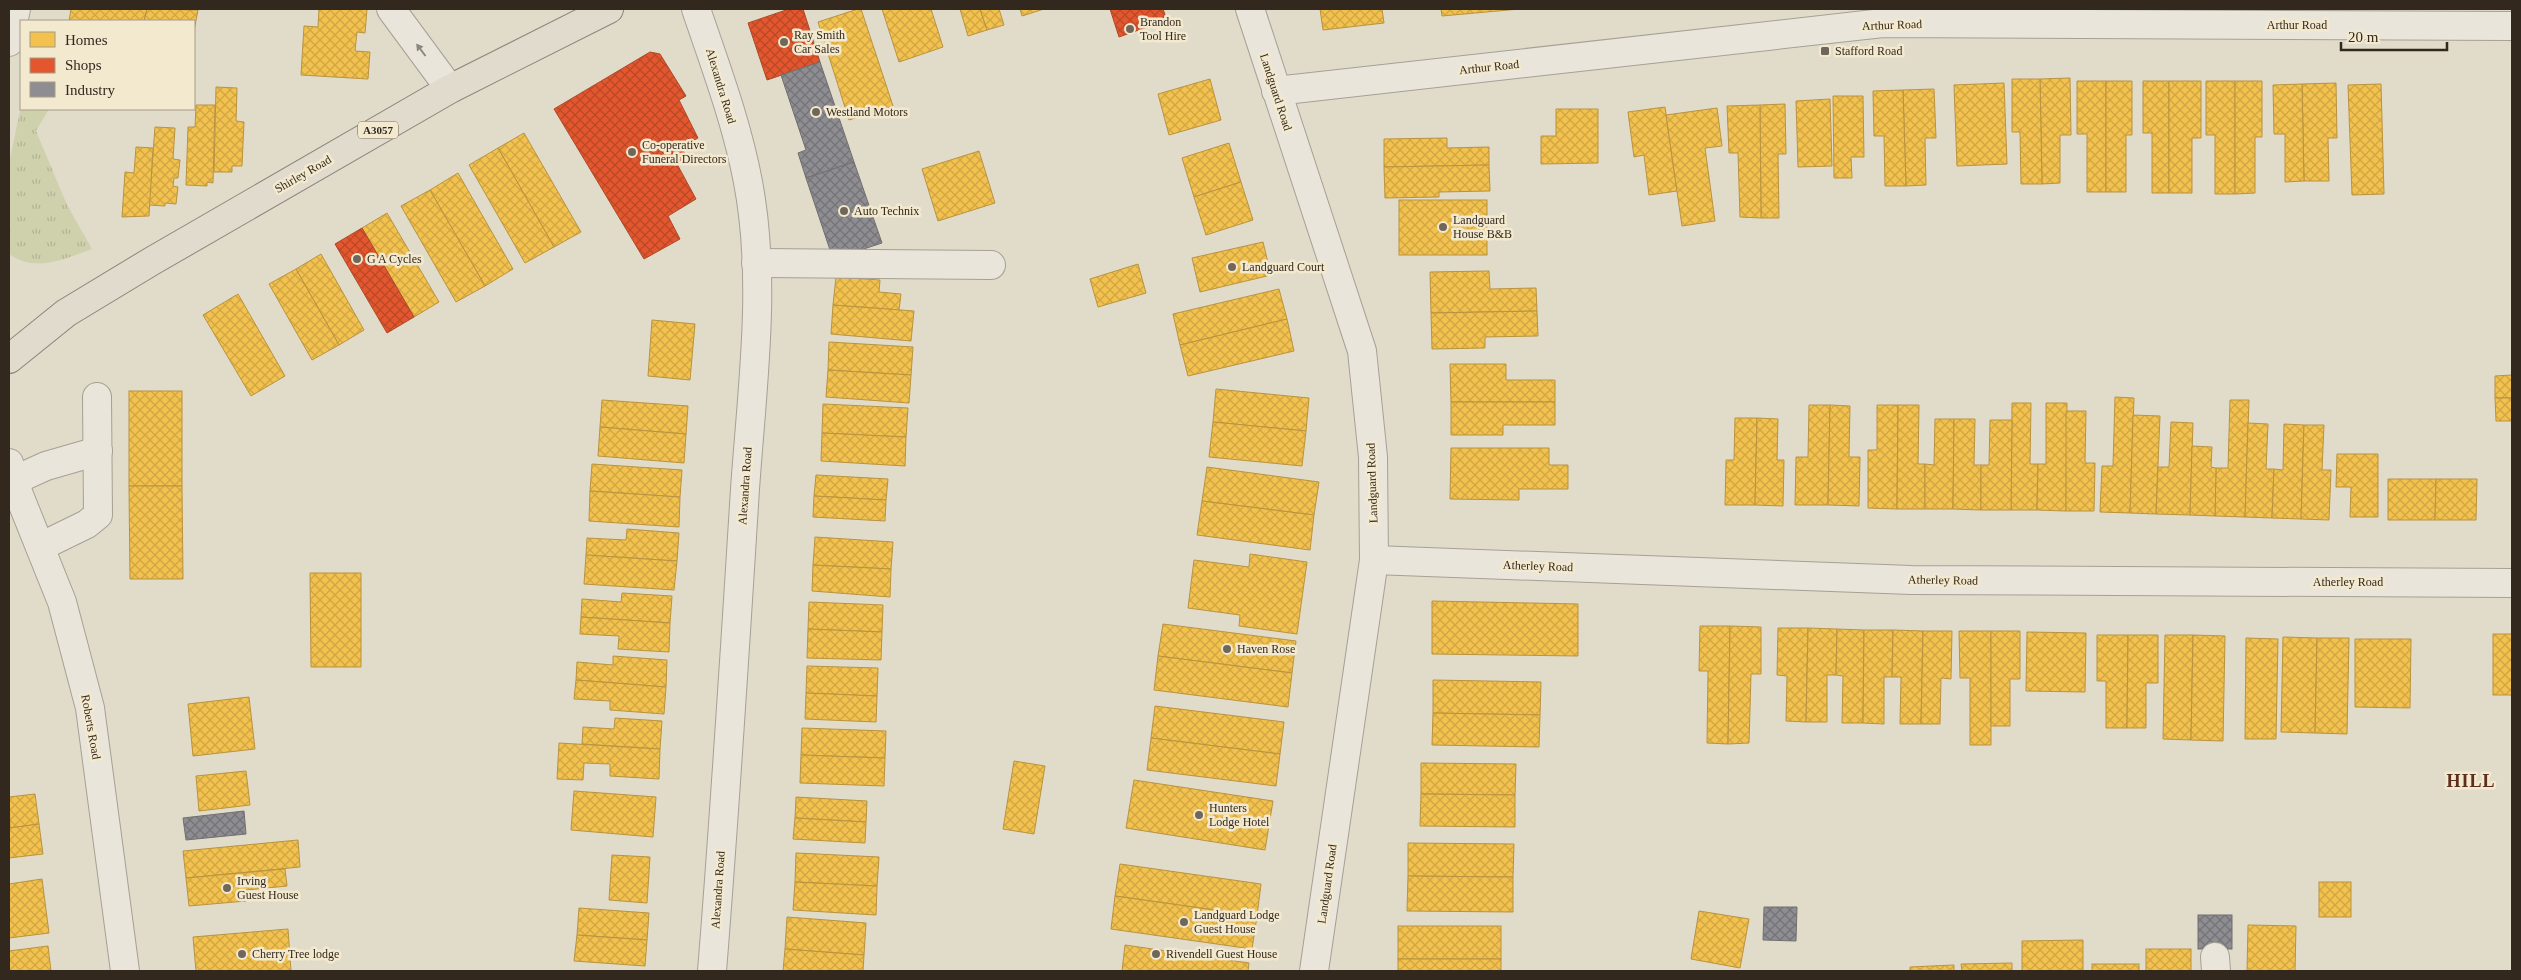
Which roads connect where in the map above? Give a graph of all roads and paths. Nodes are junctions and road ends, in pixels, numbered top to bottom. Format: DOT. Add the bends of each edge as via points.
graph roads {
  1 [pos="16,9"];
  2 [pos="391,9"];
  3 [pos="609,9"];
  4 [pos="696,9"];
  5 [pos="1250,9"];
  6 [pos="1884,16"];
  7 [pos="2512,26"];
  8 [pos="9,42"];
  9 [pos="450,88"];
  10 [pos="1276,91"];
  11 [pos="756,263"];
  12 [pos="991,265"];
  13 [pos="9,359"];
  14 [pos="97,397"];
  15 [pos="98,451"];
  16 [pos="12,471"];
  17 [pos="40,547"];
  18 [pos="1374,560"];
  19 [pos="2512,583"];
  20 [pos="125,971"];
  21 [pos="712,971"];
  22 [pos="1314,971"];
  1 -- 8 [label="street"];
  9 -- 2 [label="street, one-way"];
  3 -- 9 [label="main road, Shirley Road / A3057"];
  4 -- 11 [label="street, Alexandra Road" via="728,104 748,182"];
  5 -- 10 [label="street, Landguard Road"];
  6 -- 7 [label="street, Arthur Road"];
  6 -- 10 [label="street, Arthur Road"];
  9 -- 13 [label="main road, Shirley Road / A3057" via="76,306"];
  10 -- 18 [label="street, Landguard Road" via="1362,351 1373,457"];
  11 -- 12 [label="street"];
  11 -- 21 [label="street, Alexandra Road" via="754,353"];
  14 -- 15 [label="street"];
  15 -- 16 [label="street" via="46,466"];
  15 -- 17 [label="street" via="98,515 87,524"];
  16 -- 17 [label="street, Roberts Road"];
  17 -- 20 [label="street, Roberts Road" via="62,602 90,708"];
  18 -- 19 [label="street, Atherley Road" via="1912,580"];
  18 -- 22 [label="street, Landguard Road"];
}
